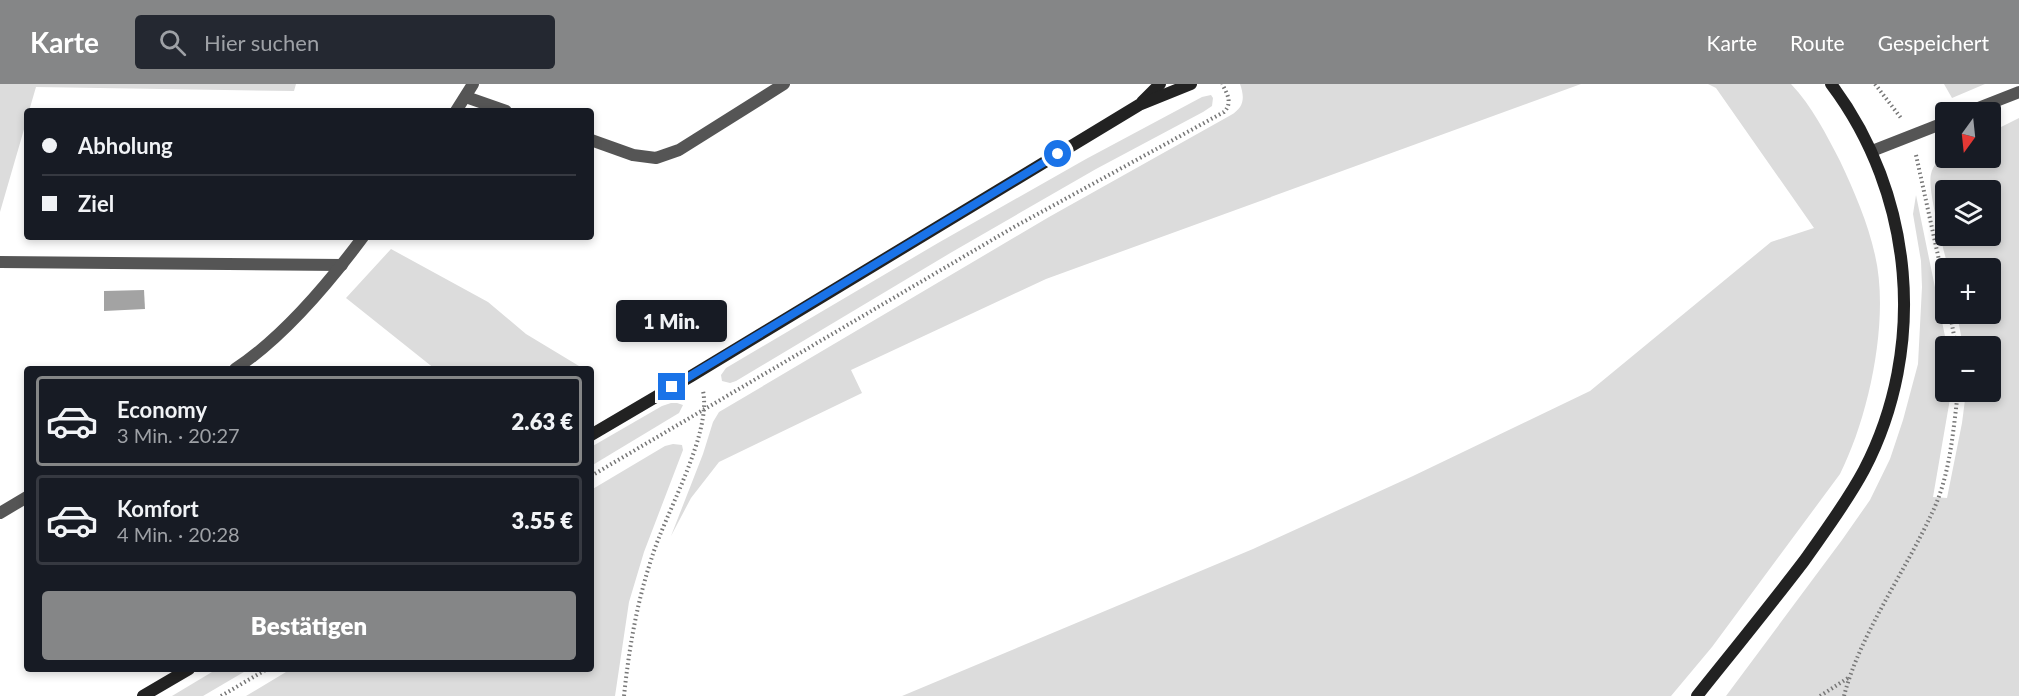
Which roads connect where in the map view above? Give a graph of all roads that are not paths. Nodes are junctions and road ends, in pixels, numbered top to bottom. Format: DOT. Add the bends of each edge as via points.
graph roads {
  1 [pos="473,84"];
  2 [pos="784,84"];
  3 [pos="1160,84"];
  4 [pos="1191,84"];
  5 [pos="1831,84"];
  6 [pos="2019,92"];
  7 [pos="466,97"];
  8 [pos="1994,102"];
  9 [pos="1139,105"];
  10 [pos="458,108"];
  11 [pos="497,108"];
  12 [pos="1935,126"];
  13 [pos="594,141"];
  14 [pos="1872,151"];
  15 [pos="361,240"];
  16 [pos="0,262"];
  17 [pos="342,265"];
  18 [pos="239,366"];
  19 [pos="594,433"];
  20 [pos="24,499"];
  21 [pos="0,513"];
  22 [pos="184,672"];
  23 [pos="143,696"];
  24 [pos="1697,696"];
  1 -- 7 [label="street"];
  2 -- 13 [label="street" via="680,150 656,158 633,155"];
  3 -- 9 [label="main road"];
  4 -- 9 [label="main road"];
  5 -- 14 [label="main road"];
  6 -- 8 [label="street"];
  7 -- 10 [label="street"];
  7 -- 11 [label="street"];
  9 -- 19 [label="main road"];
  12 -- 14 [label="street"];
  14 -- 24 [label="main road" via="1896,224 1905,292 1905,333 1891,400 1878,440 1849,498"];
  15 -- 17 [label="street"];
  16 -- 17 [label="street"];
  17 -- 18 [label="street" via="303,309"];
  20 -- 21 [label="street"];
  22 -- 23 [label="main road"];
}
